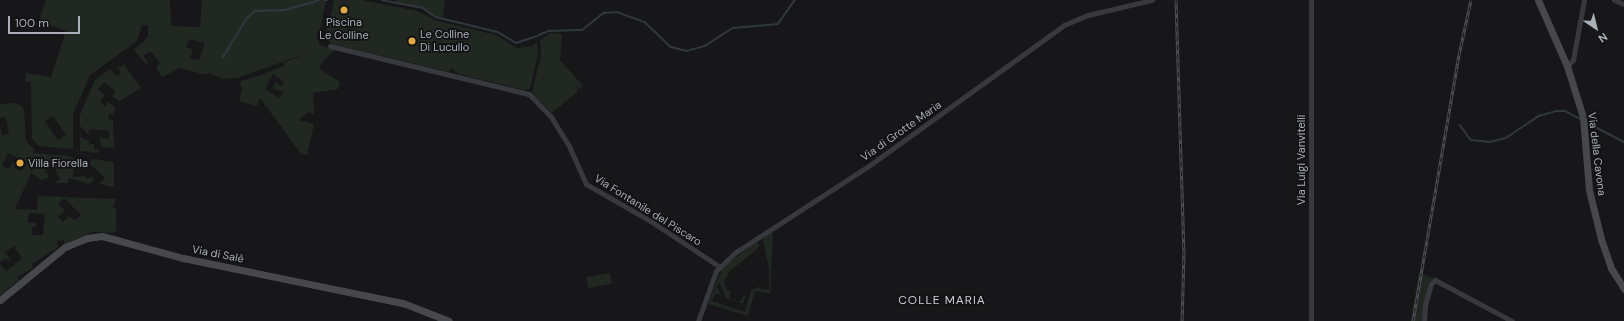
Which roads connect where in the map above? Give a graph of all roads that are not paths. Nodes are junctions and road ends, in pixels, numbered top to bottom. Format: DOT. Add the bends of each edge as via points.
graph roads {
  1 [pos="1152,0"];
  2 [pos="1311,0"];
  3 [pos="1538,0"];
  4 [pos="1584,0"];
  5 [pos="1614,0"];
  6 [pos="1141,1"];
  7 [pos="1624,4"];
  8 [pos="330,46"];
  9 [pos="1567,66"];
  10 [pos="720,267"];
  11 [pos="1624,289"];
  12 [pos="0,300"];
  13 [pos="449,321"];
  14 [pos="698,321"];
  15 [pos="1311,321"];
  16 [pos="1424,321"];
  17 [pos="1512,321"];
  1 -- 6 [label="street, Via di Grotte Maria"];
  2 -- 15 [label="street, Via Luigi Vanvitelli"];
  3 -- 9 [label="main road, Via della Cavona"];
  4 -- 9 [label="street" via="1573,60"];
  5 -- 7 [label="street"];
  6 -- 10 [label="street, Via di Grotte Maria" via="1084,16 1059,28 931,123 741,248"];
  8 -- 10 [label="street, Via Fontanile del Piscaro" via="529,94 551,117 588,186 652,222"];
  9 -- 11 [label="main road, Via della Cavona" via="1583,120 1590,197 1611,268"];
  10 -- 14 [label="street, Via di Grotte Maria"];
  12 -- 13 [label="main road, Via di Salè" via="65,247 87,238 102,236 189,260 403,303"];
  16 -- 17 [label="street" via="1425,305 1431,284 1435,280"];
}
